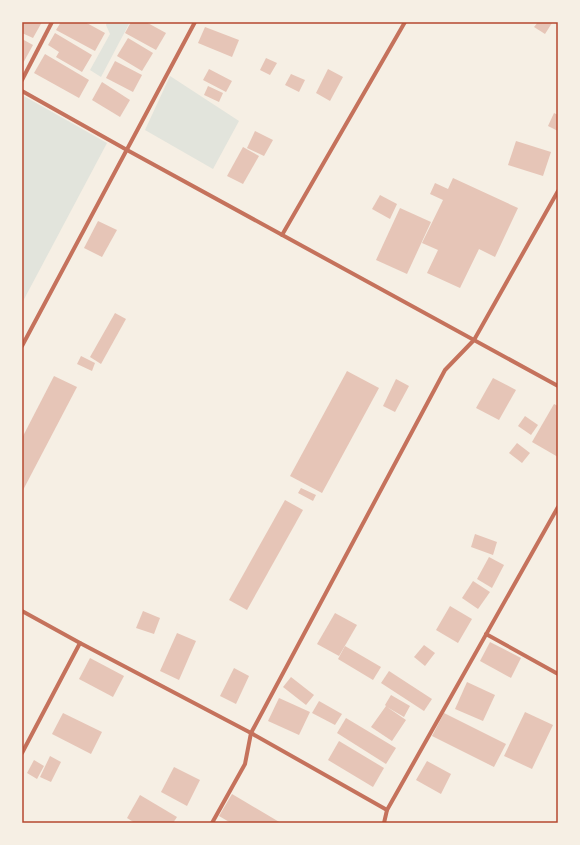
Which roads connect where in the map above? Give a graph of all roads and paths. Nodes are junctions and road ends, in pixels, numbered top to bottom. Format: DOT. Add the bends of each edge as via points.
graph roads {
  1 [pos="52,22"];
  2 [pos="194,22"];
  3 [pos="405,22"];
  4 [pos="22,80"];
  5 [pos="22,91"];
  6 [pos="127,150"];
  7 [pos="558,191"];
  8 [pos="282,235"];
  9 [pos="474,340"];
  10 [pos="22,346"];
  11 [pos="558,386"];
  12 [pos="558,507"];
  13 [pos="22,611"];
  14 [pos="486,634"];
  15 [pos="80,643"];
  16 [pos="558,674"];
  17 [pos="252,733"];
  18 [pos="22,754"];
  19 [pos="387,810"];
  20 [pos="212,823"];
  21 [pos="384,823"];
  1 -- 4 [label="street"];
  2 -- 6 [label="street"];
  3 -- 8 [label="street"];
  5 -- 6 [label="street"];
  6 -- 8 [label="street"];
  6 -- 10 [label="street"];
  7 -- 9 [label="street"];
  8 -- 9 [label="street"];
  9 -- 11 [label="street"];
  9 -- 17 [label="street" via="445,370"];
  12 -- 14 [label="street"];
  13 -- 15 [label="street"];
  14 -- 16 [label="street"];
  14 -- 19 [label="street"];
  15 -- 17 [label="street"];
  15 -- 18 [label="street"];
  17 -- 19 [label="street"];
  17 -- 20 [label="street" via="245,764"];
  19 -- 21 [label="street"];
}
